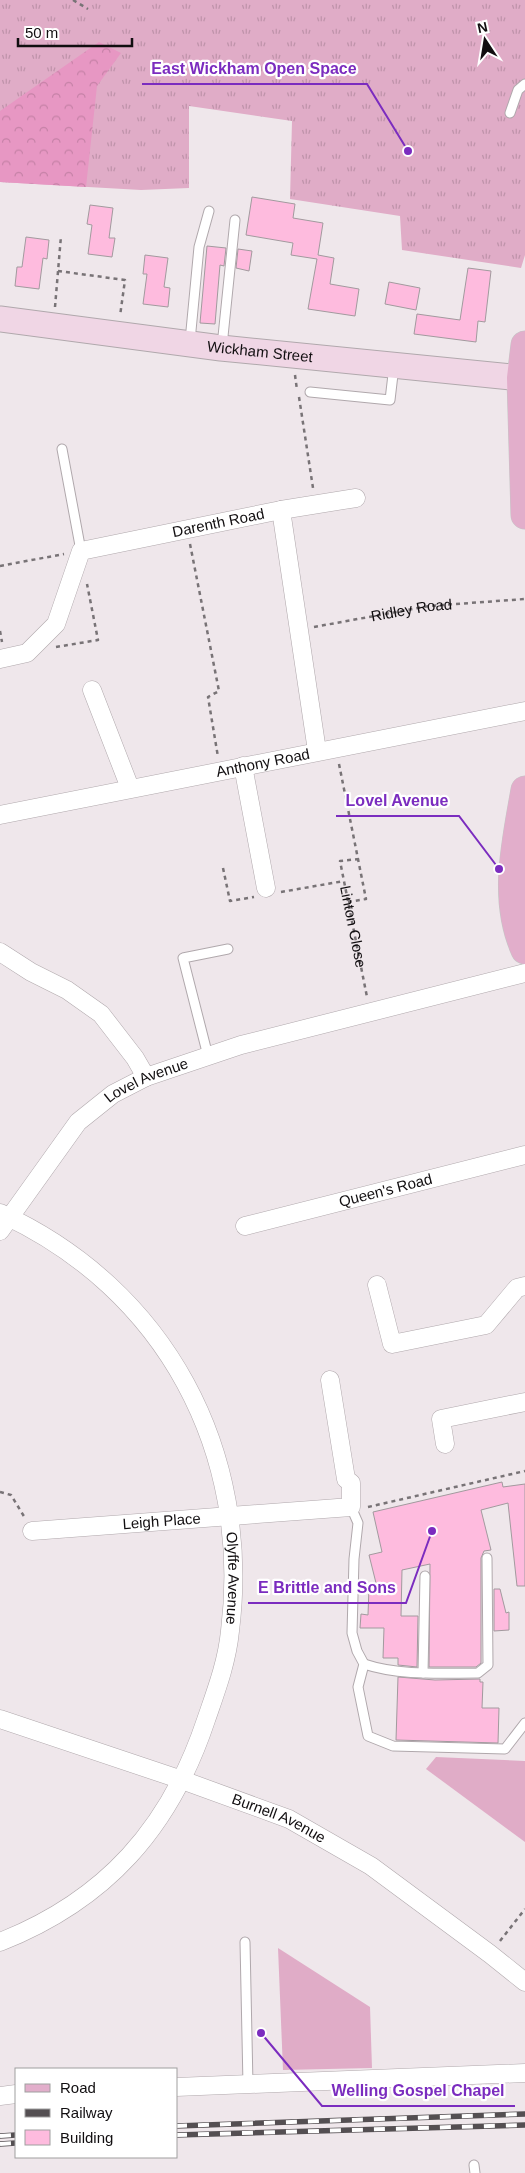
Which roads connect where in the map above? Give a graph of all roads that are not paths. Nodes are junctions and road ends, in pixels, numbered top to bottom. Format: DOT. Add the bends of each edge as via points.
graph roads {
  1 [pos="525,84"];
  2 [pos="510,113"];
  3 [pos="209,211"];
  4 [pos="235,220"];
  5 [pos="0,319"];
  6 [pos="189,344"];
  7 [pos="525,345"];
  8 [pos="221,348"];
  9 [pos="394,365"];
  10 [pos="521,378"];
  11 [pos="310,392"];
  12 [pos="62,449"];
  13 [pos="356,498"];
  14 [pos="281,510"];
  15 [pos="525,515"];
  16 [pos="81,551"];
  17 [pos="0,659"];
  18 [pos="92,690"];
  19 [pos="525,711"];
  20 [pos="317,751"];
  21 [pos="243,766"];
  22 [pos="130,788"];
  23 [pos="525,790"];
  24 [pos="0,815"];
  25 [pos="266,888"];
  26 [pos="228,948"];
  27 [pos="525,950"];
  28 [pos="0,952"];
  29 [pos="525,973"];
  30 [pos="208,1056"];
  31 [pos="146,1077"];
  32 [pos="525,1155"];
  33 [pos="3,1220"];
  34 [pos="245,1226"];
  35 [pos="377,1286"];
  36 [pos="525,1286"];
  37 [pos="330,1380"];
  38 [pos="525,1402"];
  39 [pos="445,1444"];
  40 [pos="351,1507"];
  41 [pos="230,1516"];
  42 [pos="32,1531"];
  43 [pos="487,1558"];
  44 [pos="425,1576"];
  45 [pos="364,1664"];
  46 [pos="423,1673"];
  47 [pos="0,1719"];
  48 [pos="525,1723"];
  49 [pos="182,1780"];
  50 [pos="0,1942"];
  51 [pos="245,1942"];
  52 [pos="525,1982"];
  53 [pos="525,2073"];
  54 [pos="248,2084"];
  55 [pos="178,2087"];
  56 [pos="15,2094"];
  57 [pos="0,2096"];
  1 -- 2 [label="lane" via="518,90"];
  3 -- 6 [label="lane" via="199,247"];
  4 -- 8 [label="lane"];
  5 -- 6 [label="street, Wickham Street"];
  6 -- 8 [label="street, Wickham Street"];
  7 -- 10 [label="main road"];
  8 -- 9 [label="street, Wickham Street"];
  9 -- 10 [label="street, Wickham Street"];
  9 -- 11 [label="lane" via="390,400"];
  10 -- 15 [label="main road"];
  12 -- 16 [label="lane"];
  13 -- 14 [label="street, Darenth Road"];
  14 -- 16 [label="street, Darenth Road"];
  14 -- 20 [label="street"];
  16 -- 17 [label="street" via="56,624 27,652"];
  18 -- 22 [label="street"];
  19 -- 20 [label="street, Anthony Road"];
  20 -- 21 [label="street, Anthony Road"];
  21 -- 22 [label="street, Anthony Road"];
  21 -- 25 [label="street"];
  22 -- 24 [label="street, Anthony Road"];
  23 -- 27 [label="main road" via="514,854 512,891 515,917"];
  26 -- 30 [label="lane" via="183,958"];
  28 -- 31 [label="street" via="67,990 101,1014"];
  29 -- 30 [label="street, Lovel Avenue"];
  30 -- 31 [label="street, Lovel Avenue"];
  31 -- 33 [label="street, Lovel Avenue" via="113,1094 78,1122"];
  32 -- 34 [label="street, Queen's Road"];
  33 -- 41 [label="street, Olyffe Avenue" via="63,1249 127,1301 153,1332 179,1370 213,1443"];
  35 -- 36 [label="street" via="392,1344 486,1325 517,1288"];
  37 -- 40 [label="street" via="346,1479 351,1483"];
  38 -- 39 [label="street" via="441,1419"];
  40 -- 41 [label="street, Leigh Place"];
  40 -- 45 [label="lane" via="358,1524 352,1633"];
  41 -- 42 [label="street, Leigh Place"];
  41 -- 49 [label="street, Olyffe Avenue" via="234,1577 230,1632 222,1674"];
  43 -- 46 [label="lane" via="488,1665 478,1673"];
  44 -- 46 [label="lane"];
  45 -- 46 [label="lane" via="381,1670"];
  45 -- 48 [label="lane" via="358,1687 368,1736 393,1746 504,1748"];
  47 -- 49 [label="street, Burnell Avenue"];
  49 -- 50 [label="street, Olyffe Avenue" via="146,1839 120,1866 75,1904 20,1935"];
  49 -- 52 [label="street, Burnell Avenue" via="289,1819 326,1839 371,1866"];
  51 -- 54 [label="lane"];
  53 -- 54 [label="street"];
  54 -- 55 [label="street"];
  56 -- 57 [label="street"];
}
